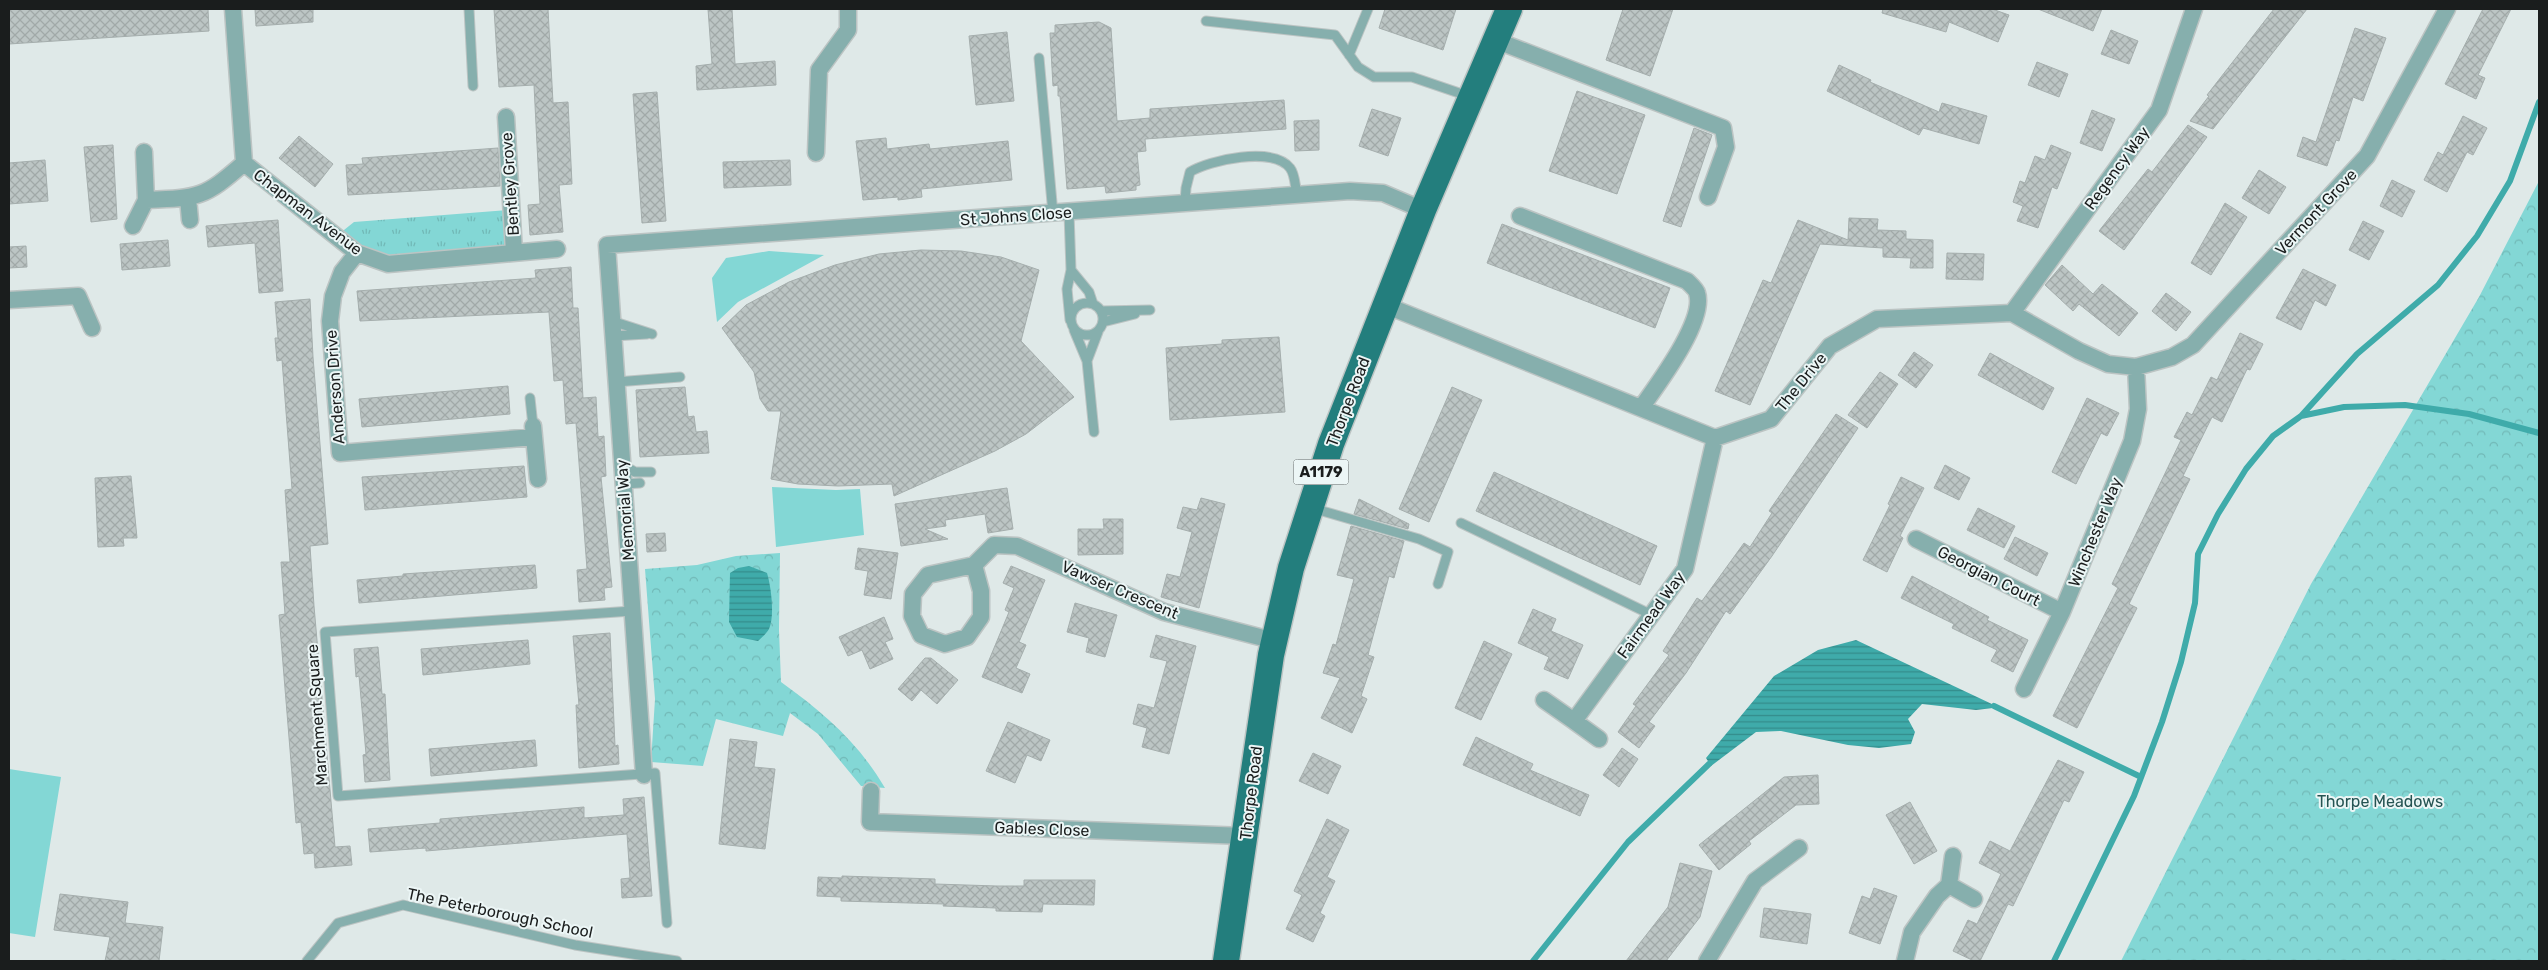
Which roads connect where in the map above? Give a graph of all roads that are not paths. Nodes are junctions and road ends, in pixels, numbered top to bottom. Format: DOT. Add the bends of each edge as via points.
graph roads {
  1 [pos="233,9"];
  2 [pos="469,9"];
  3 [pos="848,9"];
  4 [pos="1368,9"];
  5 [pos="1508,9"];
  6 [pos="2194,9"];
  7 [pos="2447,9"];
  8 [pos="1206,20"];
  9 [pos="1495,40"];
  10 [pos="1349,55"];
  11 [pos="1039,58"];
  12 [pos="473,86"];
  13 [pos="1471,97"];
  14 [pos="506,117"];
  15 [pos="144,152"];
  16 [pos="816,153"];
  17 [pos="244,163"];
  18 [pos="1296,194"];
  19 [pos="1708,197"];
  20 [pos="188,198"];
  21 [pos="146,200"];
  22 [pos="1186,203"];
  23 [pos="1423,210"];
  24 [pos="1061,213"];
  25 [pos="1520,216"];
  26 [pos="190,220"];
  27 [pos="133,226"];
  28 [pos="607,245"];
  29 [pos="557,249"];
  30 [pos="514,252"];
  31 [pos="357,253"];
  32 [pos="1071,270"];
  33 [pos="9,300"];
  34 [pos="1093,304"];
  35 [pos="1386,305"];
  36 [pos="1101,311"];
  37 [pos="2012,312"];
  38 [pos="612,319"];
  39 [pos="1070,320"];
  40 [pos="1103,322"];
  41 [pos="92,328"];
  42 [pos="1074,330"];
  43 [pos="1098,332"];
  44 [pos="613,336"];
  45 [pos="1087,361"];
  46 [pos="2136,367"];
  47 [pos="680,378"];
  48 [pos="616,382"];
  49 [pos="530,398"];
  50 [pos="1641,408"];
  51 [pos="533,431"];
  52 [pos="1094,432"];
  53 [pos="1715,438"];
  54 [pos="623,465"];
  55 [pos="651,472"];
  56 [pos="538,479"];
  57 [pos="1310,508"];
  58 [pos="1461,523"];
  59 [pos="1916,539"];
  60 [pos="974,565"];
  61 [pos="1438,584"];
  62 [pos="632,611"];
  63 [pos="2062,612"];
  64 [pos="1652,615"];
  65 [pos="1275,641"];
  66 [pos="2024,689"];
  67 [pos="1544,700"];
  68 [pos="1574,722"];
  69 [pos="1599,739"];
  70 [pos="644,775"];
  71 [pos="871,790"];
  72 [pos="1245,836"];
  73 [pos="1799,848"];
  74 [pos="1953,856"];
  75 [pos="1949,885"];
  76 [pos="1974,899"];
  77 [pos="667,923"];
  78 [pos="307,961"];
  79 [pos="677,961"];
  80 [pos="1226,961"];
  81 [pos="1707,961"];
  82 [pos="1905,961"];
  1 -- 17 [label="street, Chapman Avenue"];
  2 -- 12 [label="lane"];
  3 -- 16 [label="street" via="848,30 819,70"];
  4 -- 10 [label="lane"];
  5 -- 9 [label="main road, Thorpe Road / A1179"];
  6 -- 37 [label="street, Regency Way" via="2159,110"];
  7 -- 46 [label="street, Vermont Grove" via="2367,156 2193,345 2172,357"];
  8 -- 10 [label="lane" via="1335,35"];
  9 -- 13 [label="main road, Thorpe Road / A1179"];
  9 -- 19 [label="street" via="1723,128 1726,147"];
  10 -- 13 [label="lane" via="1358,67 1374,77 1412,77"];
  11 -- 24 [label="lane"];
  13 -- 23 [label="main road, Thorpe Road / A1179"];
  14 -- 30 [label="street, Bentley Grove"];
  15 -- 21 [label="street"];
  17 -- 20 [label="street" via="205,194"];
  17 -- 31 [label="street, Chapman Avenue"];
  18 -- 22 [label="street, St Johns Close"];
  18 -- 22 [label="lane" via="1291,168 1282,161 1229,158 1202,164 1190,172"];
  18 -- 23 [label="street, St Johns Close" via="1383,193"];
  20 -- 21 [label="street"];
  20 -- 26 [label="street"];
  21 -- 27 [label="street"];
  22 -- 24 [label="street, St Johns Close"];
  23 -- 35 [label="main road, Thorpe Road / A1179"];
  24 -- 28 [label="street, St Johns Close"];
  24 -- 32 [label="lane"];
  25 -- 50 [label="street" via="1687,281 1697,292 1698,313 1671,364"];
  28 -- 38 [label="street, Memorial Way"];
  29 -- 30 [label="street, Chapman Avenue"];
  30 -- 31 [label="street, Chapman Avenue" via="388,264"];
  31 -- 51 [label="street, Anderson Drive" via="342,272 333,296 330,321 340,453"];
  32 -- 34 [label="lane" via="1089,292"];
  32 -- 39 [label="lane" via="1068,289"];
  33 -- 41 [label="street" via="78,296"];
  34 -- 36 [label="lane"];
  34 -- 39 [label="lane" via="1077,306"];
  35 -- 50 [label="street"];
  35 -- 57 [label="main road, Thorpe Road / A1179" via="1331,444"];
  36 -- 40 [label="lane"];
  36 -- 40 [label="lane" via="1150,310"];
  37 -- 46 [label="street" via="2078,351 2108,364"];
  37 -- 53 [label="street, The Drive" via="1877,319 1830,346 1771,419"];
  38 -- 44 [label="street, Memorial Way"];
  38 -- 44 [label="lane" via="652,334"];
  39 -- 42 [label="lane"];
  40 -- 43 [label="lane"];
  42 -- 43 [label="lane" via="1088,336"];
  42 -- 45 [label="lane"];
  43 -- 45 [label="lane"];
  44 -- 48 [label="street, Memorial Way"];
  45 -- 52 [label="lane"];
  46 -- 63 [label="street, Winchester Way" via="2138,409 2132,441"];
  47 -- 48 [label="lane"];
  48 -- 54 [label="street, Memorial Way"];
  49 -- 51 [label="lane"];
  50 -- 53 [label="street"];
  51 -- 56 [label="street"];
  53 -- 64 [label="street, Fairmead Way" via="1685,569"];
  54 -- 55 [label="lane" via="635,472"];
  54 -- 62 [label="street, Memorial Way" via="632,484"];
  57 -- 61 [label="lane" via="1420,538 1448,552"];
  57 -- 65 [label="main road, Thorpe Road / A1179" via="1291,568"];
  58 -- 64 [label="lane"];
  59 -- 63 [label="street, Georgian Court"];
  60 -- 60 [label="street" via="981,592 981,617 967,637 945,644 921,635 912,616 913,594 928,575"];
  60 -- 65 [label="street, Vawser Crescent" via="994,545 1017,546 1164,612"];
  62 -- 70 [label="street, Memorial Way"];
  62 -- 70 [label="lane, Marchment Square" via="325,632 338,796"];
  63 -- 66 [label="street, Winchester Way"];
  64 -- 68 [label="street, Fairmead Way"];
  65 -- 72 [label="main road, Thorpe Road / A1179" via="1256,746"];
  67 -- 68 [label="street"];
  68 -- 69 [label="street"];
  70 -- 77 [label="lane" via="655,773"];
  71 -- 72 [label="street, Gables Close" via="870,822"];
  72 -- 80 [label="main road, Thorpe Road / A1179"];
  73 -- 81 [label="street" via="1755,881"];
  74 -- 75 [label="street"];
  75 -- 76 [label="street"];
  75 -- 82 [label="street" via="1912,932"];
  78 -- 79 [label="lane, The Peterborough School" via="338,924 403,905 575,945"];
}
